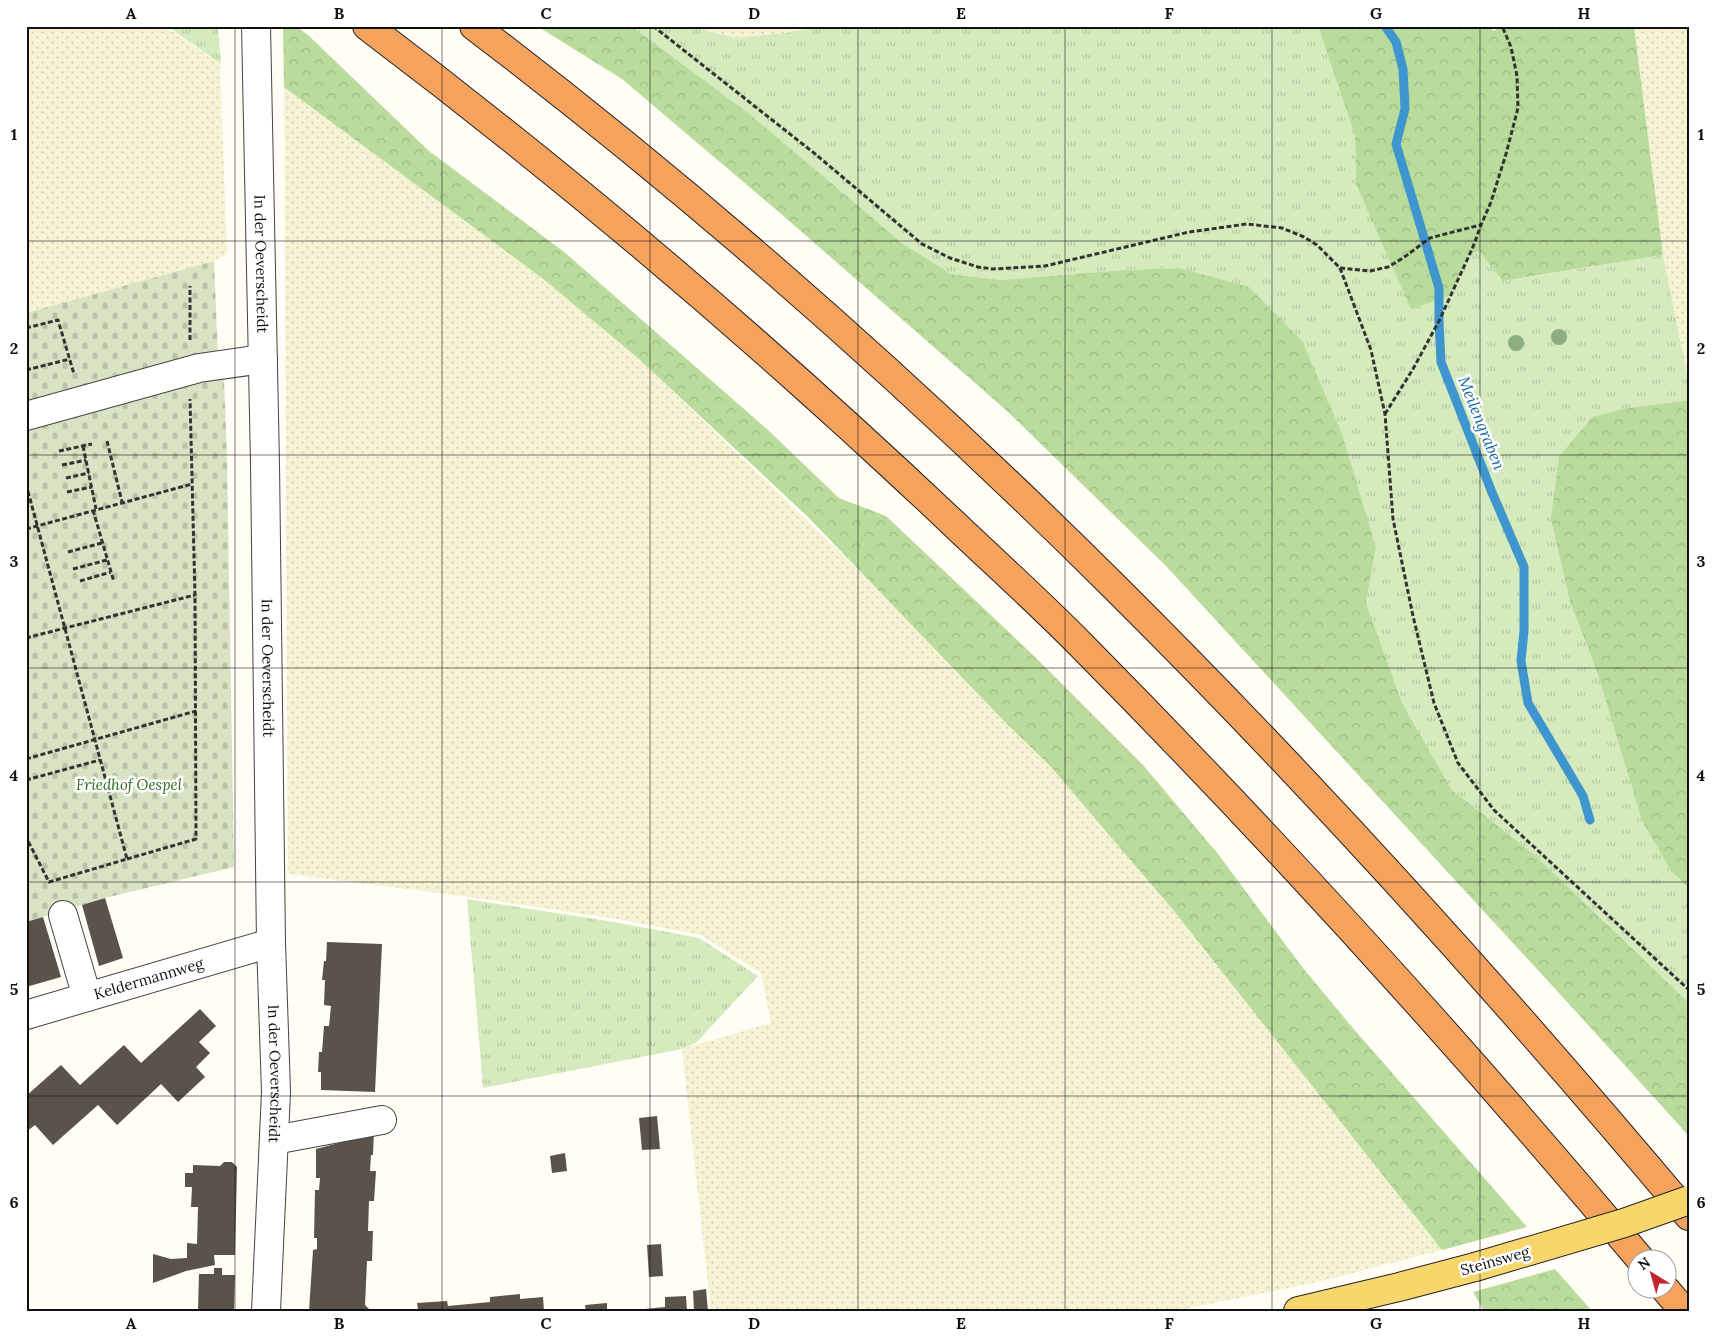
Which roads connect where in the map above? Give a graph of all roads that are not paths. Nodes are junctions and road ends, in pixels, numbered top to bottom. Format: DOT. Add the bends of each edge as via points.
graph roads {
  1 [pos="256,26"];
  2 [pos="366,26"];
  3 [pos="474,26"];
  4 [pos="263,359"];
  5 [pos="26,416"];
  6 [pos="63,915"];
  7 [pos="271,943"];
  8 [pos="87,997"];
  9 [pos="26,1015"];
  10 [pos="382,1120"];
  11 [pos="274,1140"];
  12 [pos="1689,1200"];
  13 [pos="1689,1216"];
  14 [pos="1632,1250"];
  15 [pos="1675,1300"];
  16 [pos="266,1311"];
  17 [pos="1298,1311"];
  18 [pos="1684,1311"];
  1 -- 4 [label="street, In der Oeverscheidt"];
  2 -- 14 [label="highway" via="565,181 698,292 886,459 1078,642 1217,784 1366,947"];
  3 -- 13 [label="highway" via="734,236 928,407 1104,575 1204,676 1448,938"];
  4 -- 5 [label="street" via="200,368"];
  4 -- 7 [label="street, In der Oeverscheidt"];
  6 -- 8 [label="street"];
  7 -- 8 [label="street, Keldermannweg"];
  7 -- 11 [label="street, In der Oeverscheidt" via="276,1092"];
  8 -- 9 [label="street, Keldermannweg"];
  10 -- 11 [label="street"];
  11 -- 16 [label="street, In der Oeverscheidt"];
  12 -- 17 [label="main road, Steinsweg, bridge" via="1624,1223 1475,1267"];
  15 -- 18 [label="highway"];
}
